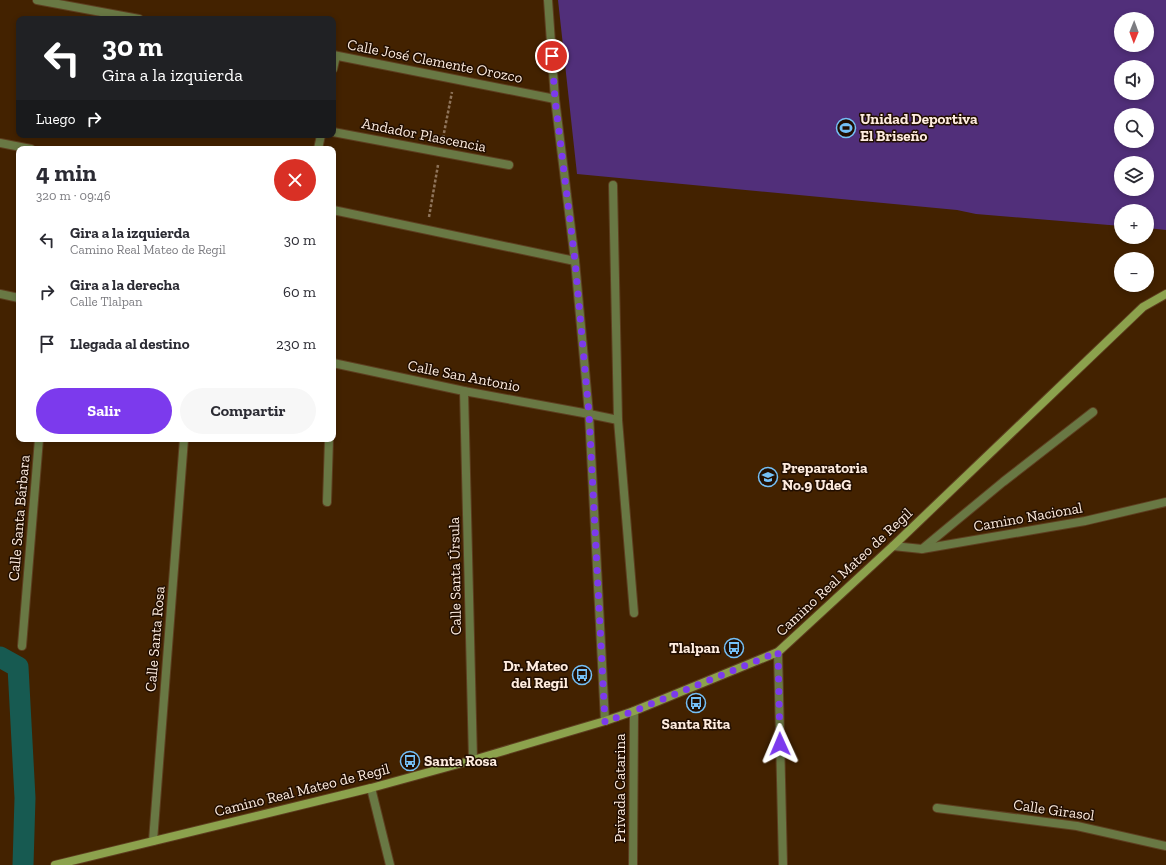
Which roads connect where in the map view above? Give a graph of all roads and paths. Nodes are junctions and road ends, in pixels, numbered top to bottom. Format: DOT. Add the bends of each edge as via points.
graph roads {
  1 [pos="37,0"];
  2 [pos="548,0"];
  3 [pos="123,16"];
  4 [pos="336,55"];
  5 [pos="555,99"];
  6 [pos="336,133"];
  7 [pos="0,143"];
  8 [pos="16,146"];
  9 [pos="509,165"];
  10 [pos="612,185"];
  11 [pos="336,211"];
  12 [pos="575,261"];
  13 [pos="0,294"];
  14 [pos="1166,294"];
  15 [pos="16,297"];
  16 [pos="336,364"];
  17 [pos="464,391"];
  18 [pos="1093,412"];
  19 [pos="589,414"];
  20 [pos="618,420"];
  21 [pos="39,442"];
  22 [pos="184,442"];
  23 [pos="329,442"];
  24 [pos="328,502"];
  25 [pos="1166,502"];
  26 [pos="893,546"];
  27 [pos="922,549"];
  28 [pos="634,613"];
  29 [pos="22,646"];
  30 [pos="778,652"];
  31 [pos="634,711"];
  32 [pos="605,722"];
  33 [pos="473,760"];
  34 [pos="371,788"];
  35 [pos="937,808"];
  36 [pos="153,840"];
  37 [pos="1166,846"];
  38 [pos="55,865"];
  39 [pos="390,865"];
  40 [pos="633,865"];
  41 [pos="783,865"];
  1 -- 3 [label="street"];
  2 -- 5 [label="street"];
  4 -- 5 [label="street, Calle José Clemente Orozco"];
  5 -- 12 [label="street"];
  6 -- 9 [label="street, Andador Plascencia"];
  7 -- 8 [label="street"];
  10 -- 20 [label="street"];
  11 -- 12 [label="street"];
  12 -- 19 [label="street"];
  13 -- 15 [label="street"];
  14 -- 26 [label="street, Camino Real Mateo de Regil" via="1143,307"];
  16 -- 17 [label="street, Calle San Antonio"];
  17 -- 19 [label="street, Calle San Antonio"];
  17 -- 33 [label="street, Calle Santa Úrsula"];
  18 -- 27 [label="street"];
  19 -- 20 [label="street, Calle San Antonio"];
  19 -- 32 [label="street"];
  20 -- 28 [label="street"];
  21 -- 29 [label="street, Calle Santa Bárbara"];
  22 -- 36 [label="street, Calle Santa Rosa"];
  23 -- 24 [label="street"];
  25 -- 27 [label="street, Camino Nacional" via="1085,521"];
  26 -- 27 [label="street, Camino Nacional"];
  26 -- 30 [label="street, Camino Real Mateo de Regil"];
  30 -- 31 [label="street, Camino Real Mateo de Regil"];
  30 -- 41 [label="street"];
  31 -- 32 [label="street, Camino Real Mateo de Regil"];
  31 -- 40 [label="street, Privada Catarina"];
  32 -- 33 [label="street, Camino Real Mateo de Regil"];
  33 -- 34 [label="street, Camino Real Mateo de Regil"];
  34 -- 36 [label="street, Camino Real Mateo de Regil"];
  34 -- 39 [label="street"];
  35 -- 37 [label="street, Calle Girasol" via="1077,826"];
  36 -- 38 [label="street, Camino Real Mateo de Regil"];
}
